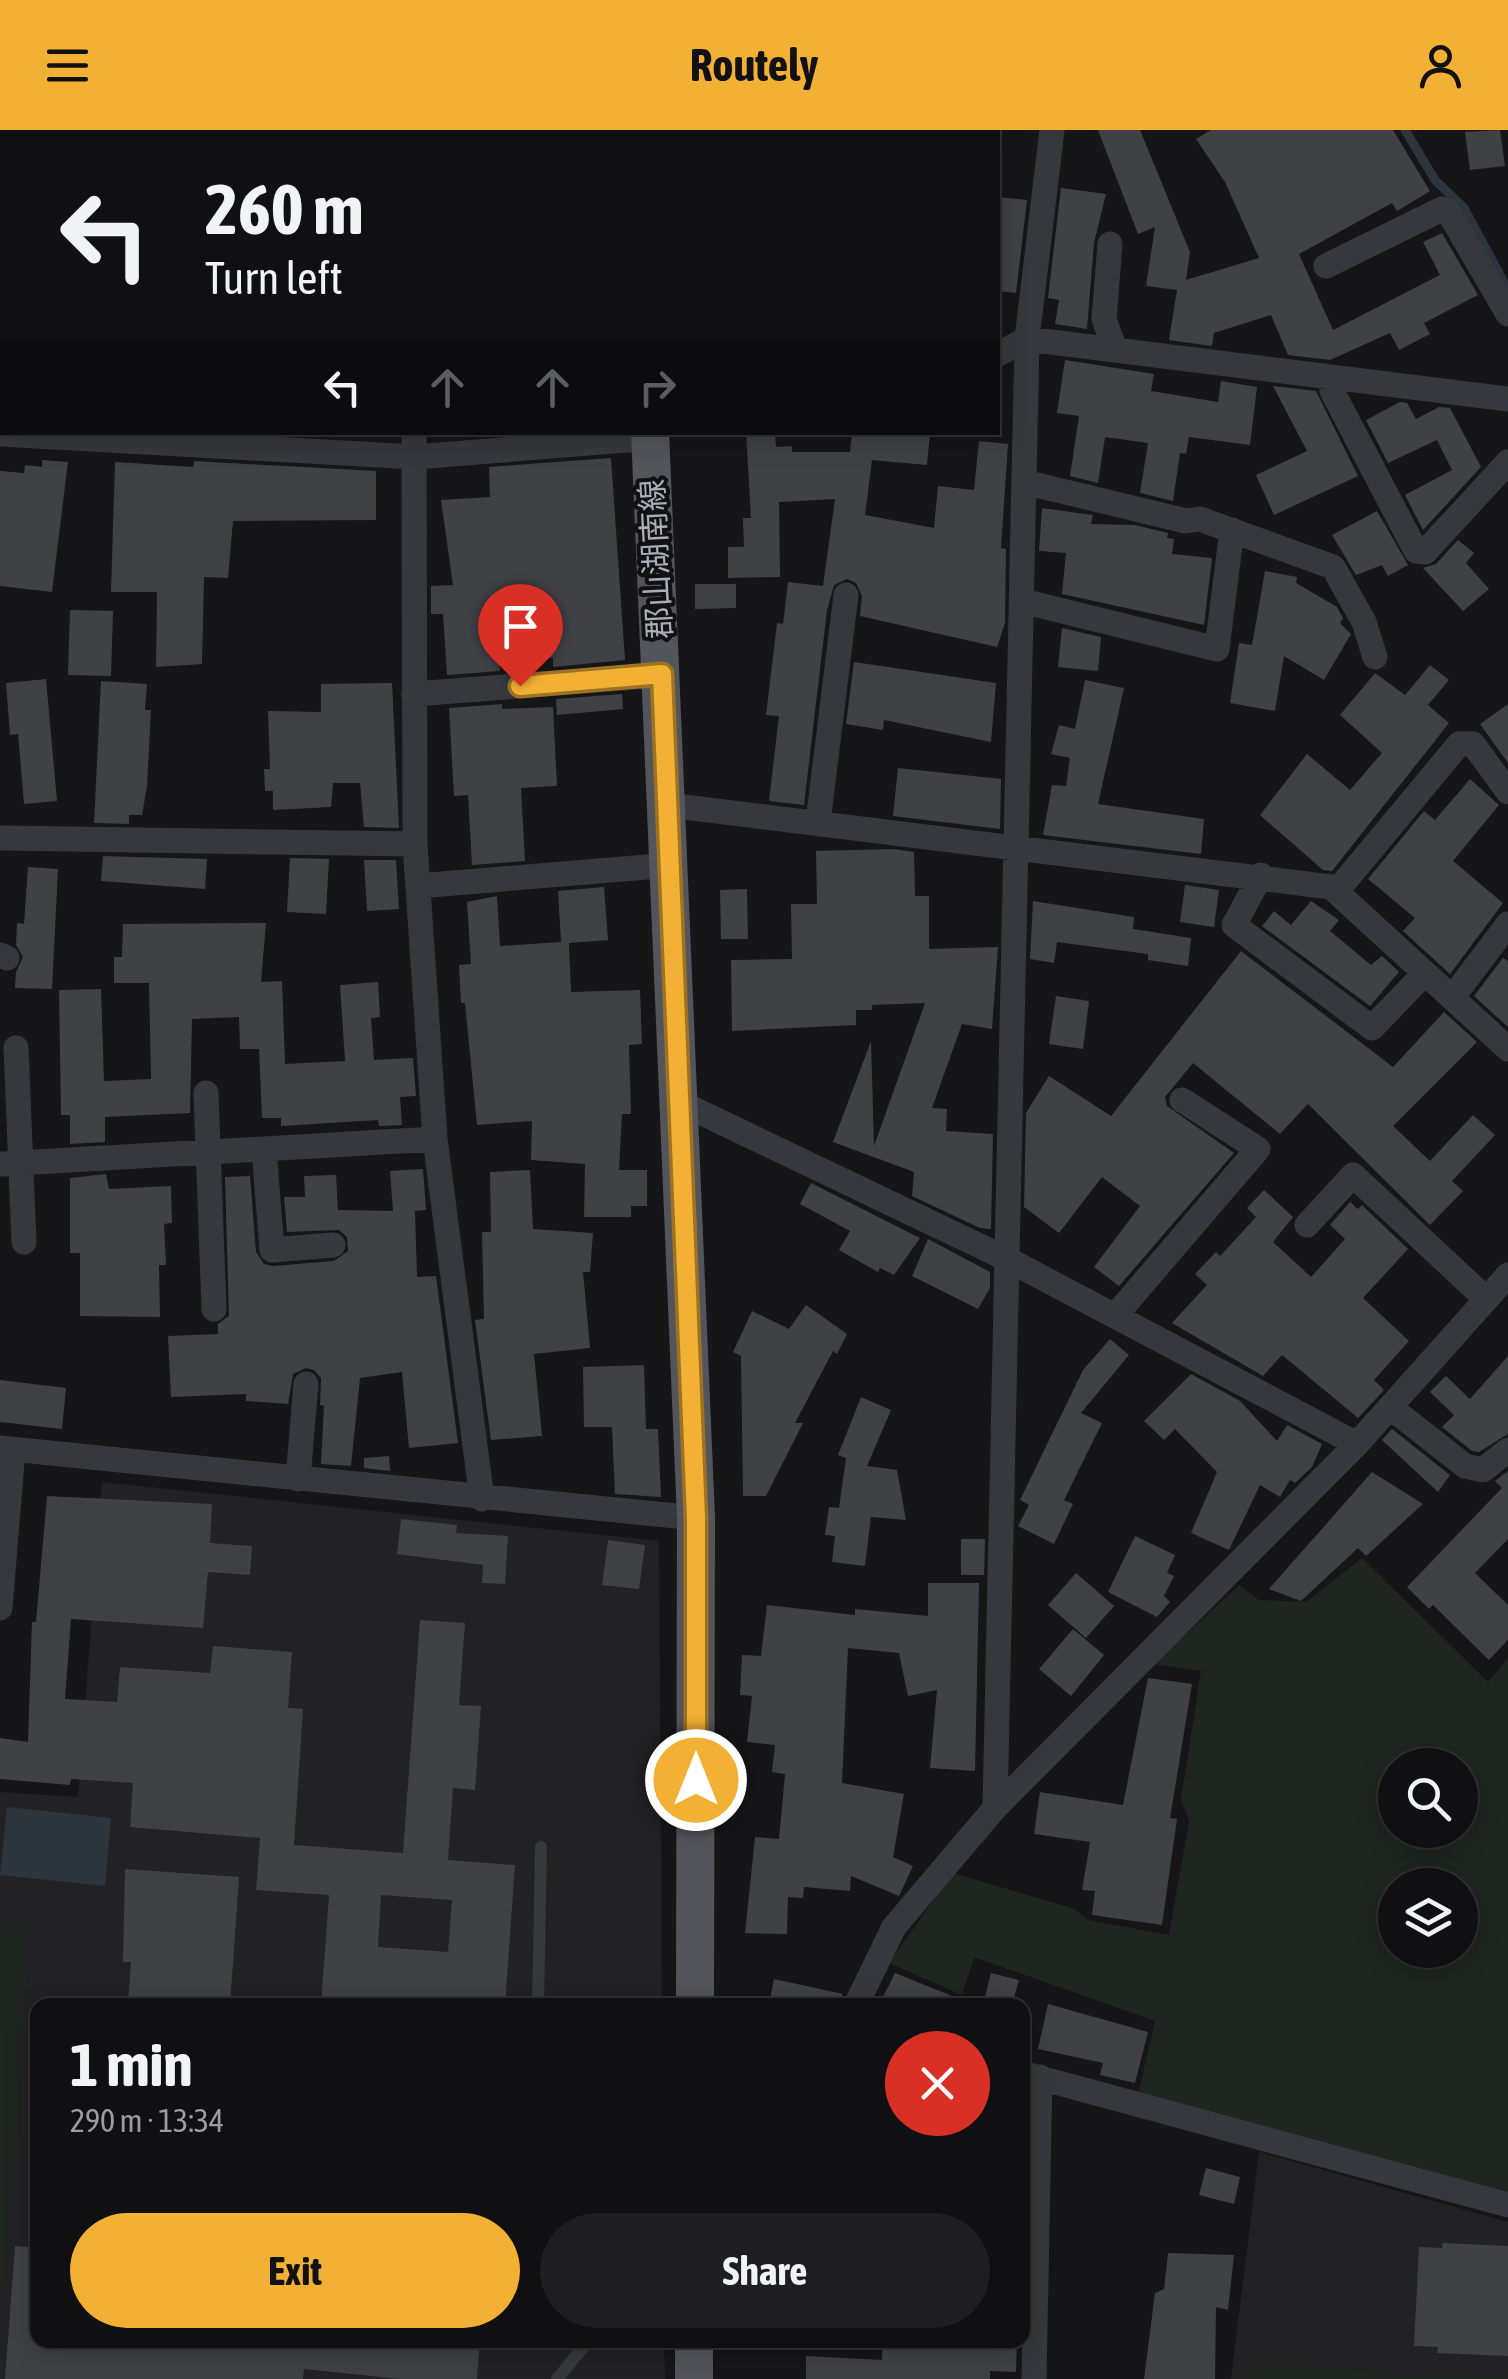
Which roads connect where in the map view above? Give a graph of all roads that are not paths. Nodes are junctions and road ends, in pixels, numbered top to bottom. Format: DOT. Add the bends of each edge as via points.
graph roads {
  1 [pos="1052,130"];
  2 [pos="1110,244"];
  3 [pos="1326,266"];
  4 [pos="1508,314"];
  5 [pos="1027,339"];
  6 [pos="1116,350"];
  7 [pos="1000,353"];
  8 [pos="1332,376"];
  9 [pos="1508,399"];
  10 [pos="38,435"];
  11 [pos="650,435"];
  12 [pos="414,445"];
  13 [pos="1508,462"];
  14 [pos="1024,482"];
  15 [pos="1232,530"];
  16 [pos="846,595"];
  17 [pos="1022,601"];
  18 [pos="1375,657"];
  19 [pos="662,674"];
  20 [pos="414,694"];
  21 [pos="1508,792"];
  22 [pos="668,805"];
  23 [pos="818,822"];
  24 [pos="0,838"];
  25 [pos="415,844"];
  26 [pos="1018,846"];
  27 [pos="671,865"];
  28 [pos="1261,876"];
  29 [pos="418,886"];
  30 [pos="1336,892"];
  31 [pos="1508,924"];
  32 [pos="1425,973"];
  33 [pos="1452,998"];
  34 [pos="16,1048"];
  35 [pos="1508,1049"];
  36 [pos="206,1093"];
  37 [pos="1182,1100"];
  38 [pos="681,1103"];
  39 [pos="435,1139"];
  40 [pos="264,1149"];
  41 [pos="206,1152"];
  42 [pos="11,1163"];
  43 [pos="1307,1225"];
  44 [pos="24,1242"];
  45 [pos="334,1244"];
  46 [pos="1007,1259"];
  47 [pos="1508,1275"];
  48 [pos="1486,1299"];
  49 [pos="214,1310"];
  50 [pos="1115,1316"];
  51 [pos="306,1384"];
  52 [pos="1390,1407"];
  53 [pos="1357,1444"];
  54 [pos="6,1449"];
  55 [pos="1508,1450"];
  56 [pos="298,1479"];
  57 [pos="482,1499"];
  58 [pos="696,1518"];
  59 [pos="0,1608"];
  60 [pos="995,1808"];
  61 [pos="540,1847"];
  62 [pos="538,1998"];
  63 [pos="695,1998"];
  64 [pos="859,1998"];
  65 [pos="1031,2075"];
  66 [pos="1508,2204"];
  67 [pos="582,2348"];
  68 [pos="694,2348"];
  69 [pos="557,2379"];
  70 [pos="694,2379"];
  71 [pos="1034,2379"];
  1 -- 5 [label="street"];
  2 -- 6 [label="street" via="1104,320"];
  3 -- 4 [label="street" via="1442,209"];
  5 -- 6 [label="street"];
  5 -- 7 [label="street"];
  5 -- 14 [label="street"];
  6 -- 8 [label="street"];
  8 -- 9 [label="street"];
  8 -- 13 [label="street" via="1332,390 1416,551 1424,552"];
  10 -- 12 [label="street"];
  11 -- 12 [label="street"];
  11 -- 19 [label="main road, 郡山湖南線"];
  12 -- 20 [label="street"];
  14 -- 15 [label="street"];
  14 -- 17 [label="street"];
  15 -- 17 [label="street" via="1217,650"];
  15 -- 18 [label="street" via="1334,567"];
  16 -- 23 [label="street"];
  17 -- 26 [label="street"];
  19 -- 20 [label="street"];
  19 -- 22 [label="main road, 郡山湖南線"];
  20 -- 25 [label="street"];
  21 -- 30 [label="street" via="1473,744 1459,744"];
  22 -- 23 [label="street"];
  22 -- 27 [label="main road, 郡山湖南線"];
  23 -- 26 [label="street"];
  24 -- 25 [label="street"];
  25 -- 29 [label="street"];
  26 -- 28 [label="street"];
  26 -- 46 [label="street"];
  27 -- 29 [label="street"];
  27 -- 38 [label="main road, 郡山湖南線"];
  28 -- 30 [label="street"];
  28 -- 32 [label="street" via="1234,925 1372,1028"];
  29 -- 39 [label="street"];
  30 -- 32 [label="street"];
  31 -- 33 [label="street"];
  32 -- 33 [label="street"];
  33 -- 35 [label="street"];
  34 -- 42 [label="street"];
  36 -- 41 [label="street"];
  37 -- 50 [label="street" via="1258,1149"];
  38 -- 46 [label="street"];
  38 -- 58 [label="main road, 郡山湖南線"];
  39 -- 40 [label="street"];
  39 -- 57 [label="street"];
  40 -- 41 [label="street"];
  40 -- 45 [label="street" via="272,1250"];
  41 -- 42 [label="street"];
  41 -- 49 [label="street"];
  42 -- 44 [label="street"];
  43 -- 48 [label="street" via="1353,1174"];
  46 -- 50 [label="street"];
  46 -- 60 [label="street"];
  47 -- 48 [label="street"];
  48 -- 52 [label="street"];
  50 -- 53 [label="street"];
  51 -- 56 [label="street"];
  52 -- 53 [label="street"];
  52 -- 55 [label="street" via="1465,1466 1482,1470"];
  53 -- 60 [label="street"];
  54 -- 56 [label="street"];
  54 -- 59 [label="street"];
  56 -- 57 [label="street"];
  57 -- 58 [label="street"];
  58 -- 63 [label="main road, 郡山湖南線"];
  60 -- 64 [label="street" via="894,1928"];
  61 -- 62 [label="lane"];
  65 -- 66 [label="street"];
  65 -- 71 [label="street"];
  67 -- 69 [label="lane"];
  68 -- 70 [label="main road"];
}
